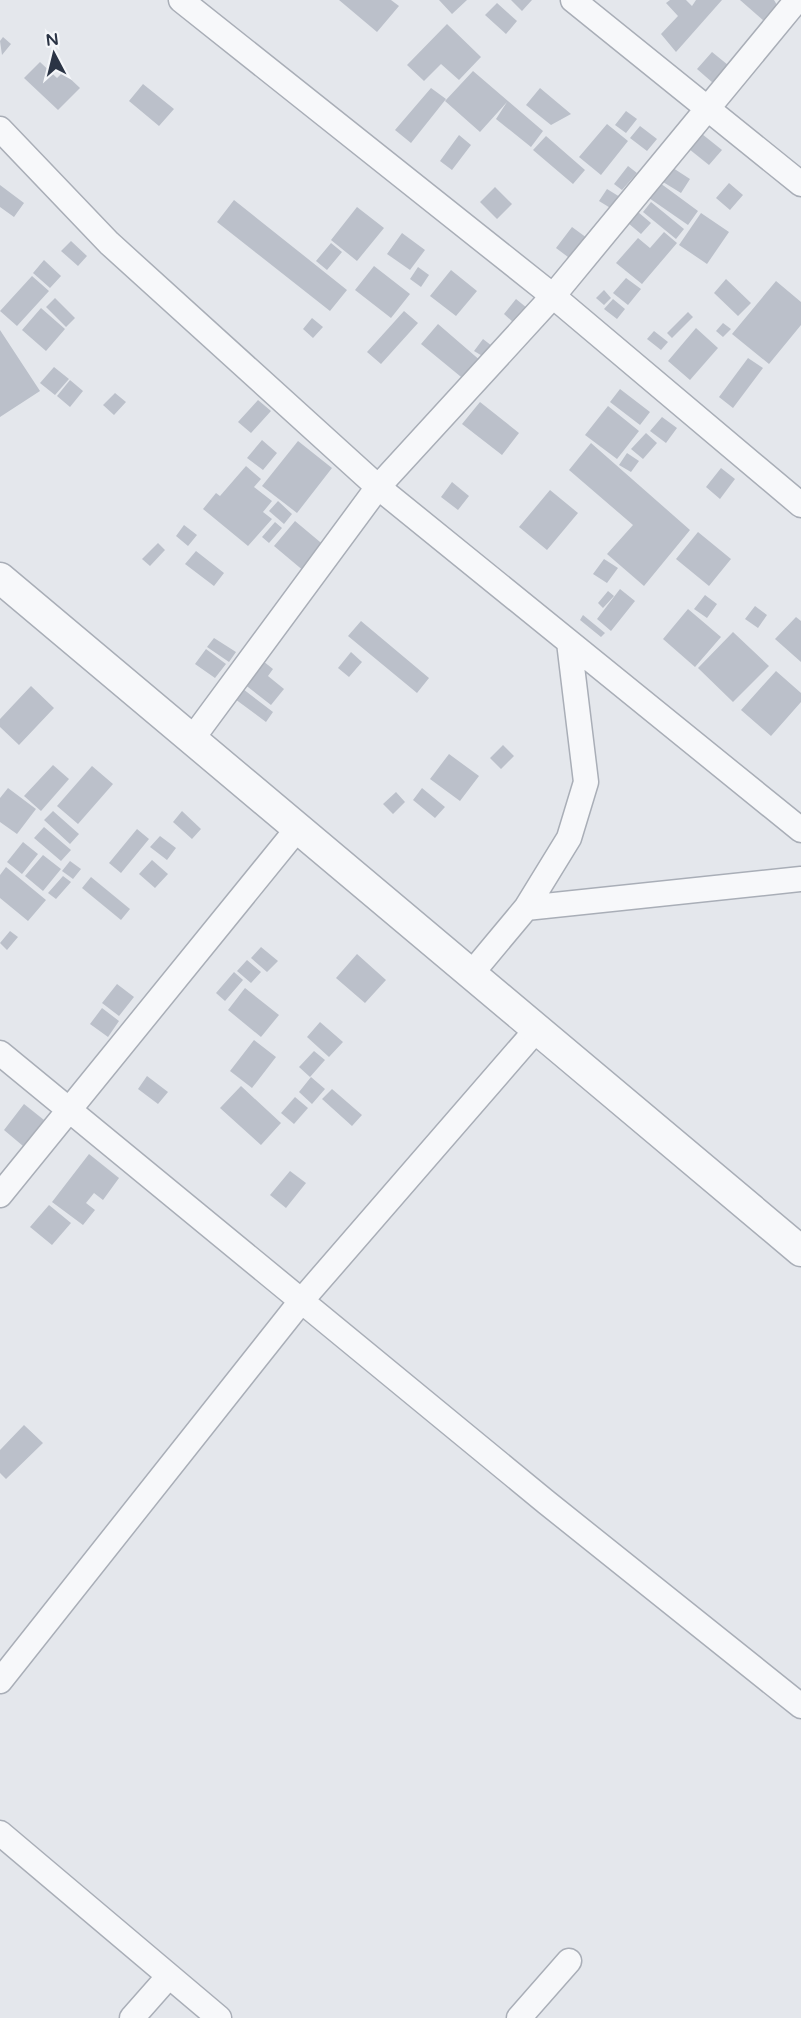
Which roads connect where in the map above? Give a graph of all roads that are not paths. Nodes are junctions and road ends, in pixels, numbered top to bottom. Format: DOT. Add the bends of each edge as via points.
graph roads {
  1 [pos="181,0"];
  2 [pos="573,0"];
  3 [pos="797,0"];
  4 [pos="708,107"];
  5 [pos="0,129"];
  6 [pos="801,184"];
  7 [pos="553,296"];
  8 [pos="378,487"];
  9 [pos="801,505"];
  10 [pos="0,578"];
  11 [pos="569,642"];
  12 [pos="192,739"];
  13 [pos="298,828"];
  14 [pos="801,830"];
  15 [pos="801,879"];
  16 [pos="526,908"];
  17 [pos="471,974"];
  18 [pos="537,1029"];
  19 [pos="0,1053"];
  20 [pos="67,1110"];
  21 [pos="0,1195"];
  22 [pos="801,1251"];
  23 [pos="302,1300"];
  24 [pos="0,1681"];
  25 [pos="801,1706"];
  26 [pos="0,1833"];
  27 [pos="569,1961"];
  28 [pos="169,1976"];
  29 [pos="132,2018"];
  30 [pos="219,2018"];
  31 [pos="519,2018"];
  1 -- 7 [label="street"];
  2 -- 4 [label="street"];
  3 -- 4 [label="street"];
  4 -- 6 [label="street"];
  4 -- 7 [label="street"];
  5 -- 8 [label="street" via="109,243"];
  7 -- 8 [label="street"];
  7 -- 9 [label="street"];
  8 -- 11 [label="street"];
  8 -- 12 [label="street"];
  10 -- 12 [label="street"];
  11 -- 14 [label="street"];
  11 -- 16 [label="street" via="586,782 569,838"];
  12 -- 13 [label="street"];
  13 -- 17 [label="street"];
  13 -- 20 [label="street"];
  15 -- 16 [label="street"];
  16 -- 17 [label="street"];
  17 -- 18 [label="street"];
  18 -- 22 [label="street"];
  18 -- 23 [label="street"];
  19 -- 20 [label="street"];
  20 -- 21 [label="street"];
  20 -- 23 [label="street"];
  23 -- 24 [label="street"];
  23 -- 25 [label="street"];
  26 -- 28 [label="street"];
  27 -- 31 [label="street"];
  28 -- 29 [label="street"];
  28 -- 30 [label="street"];
}
